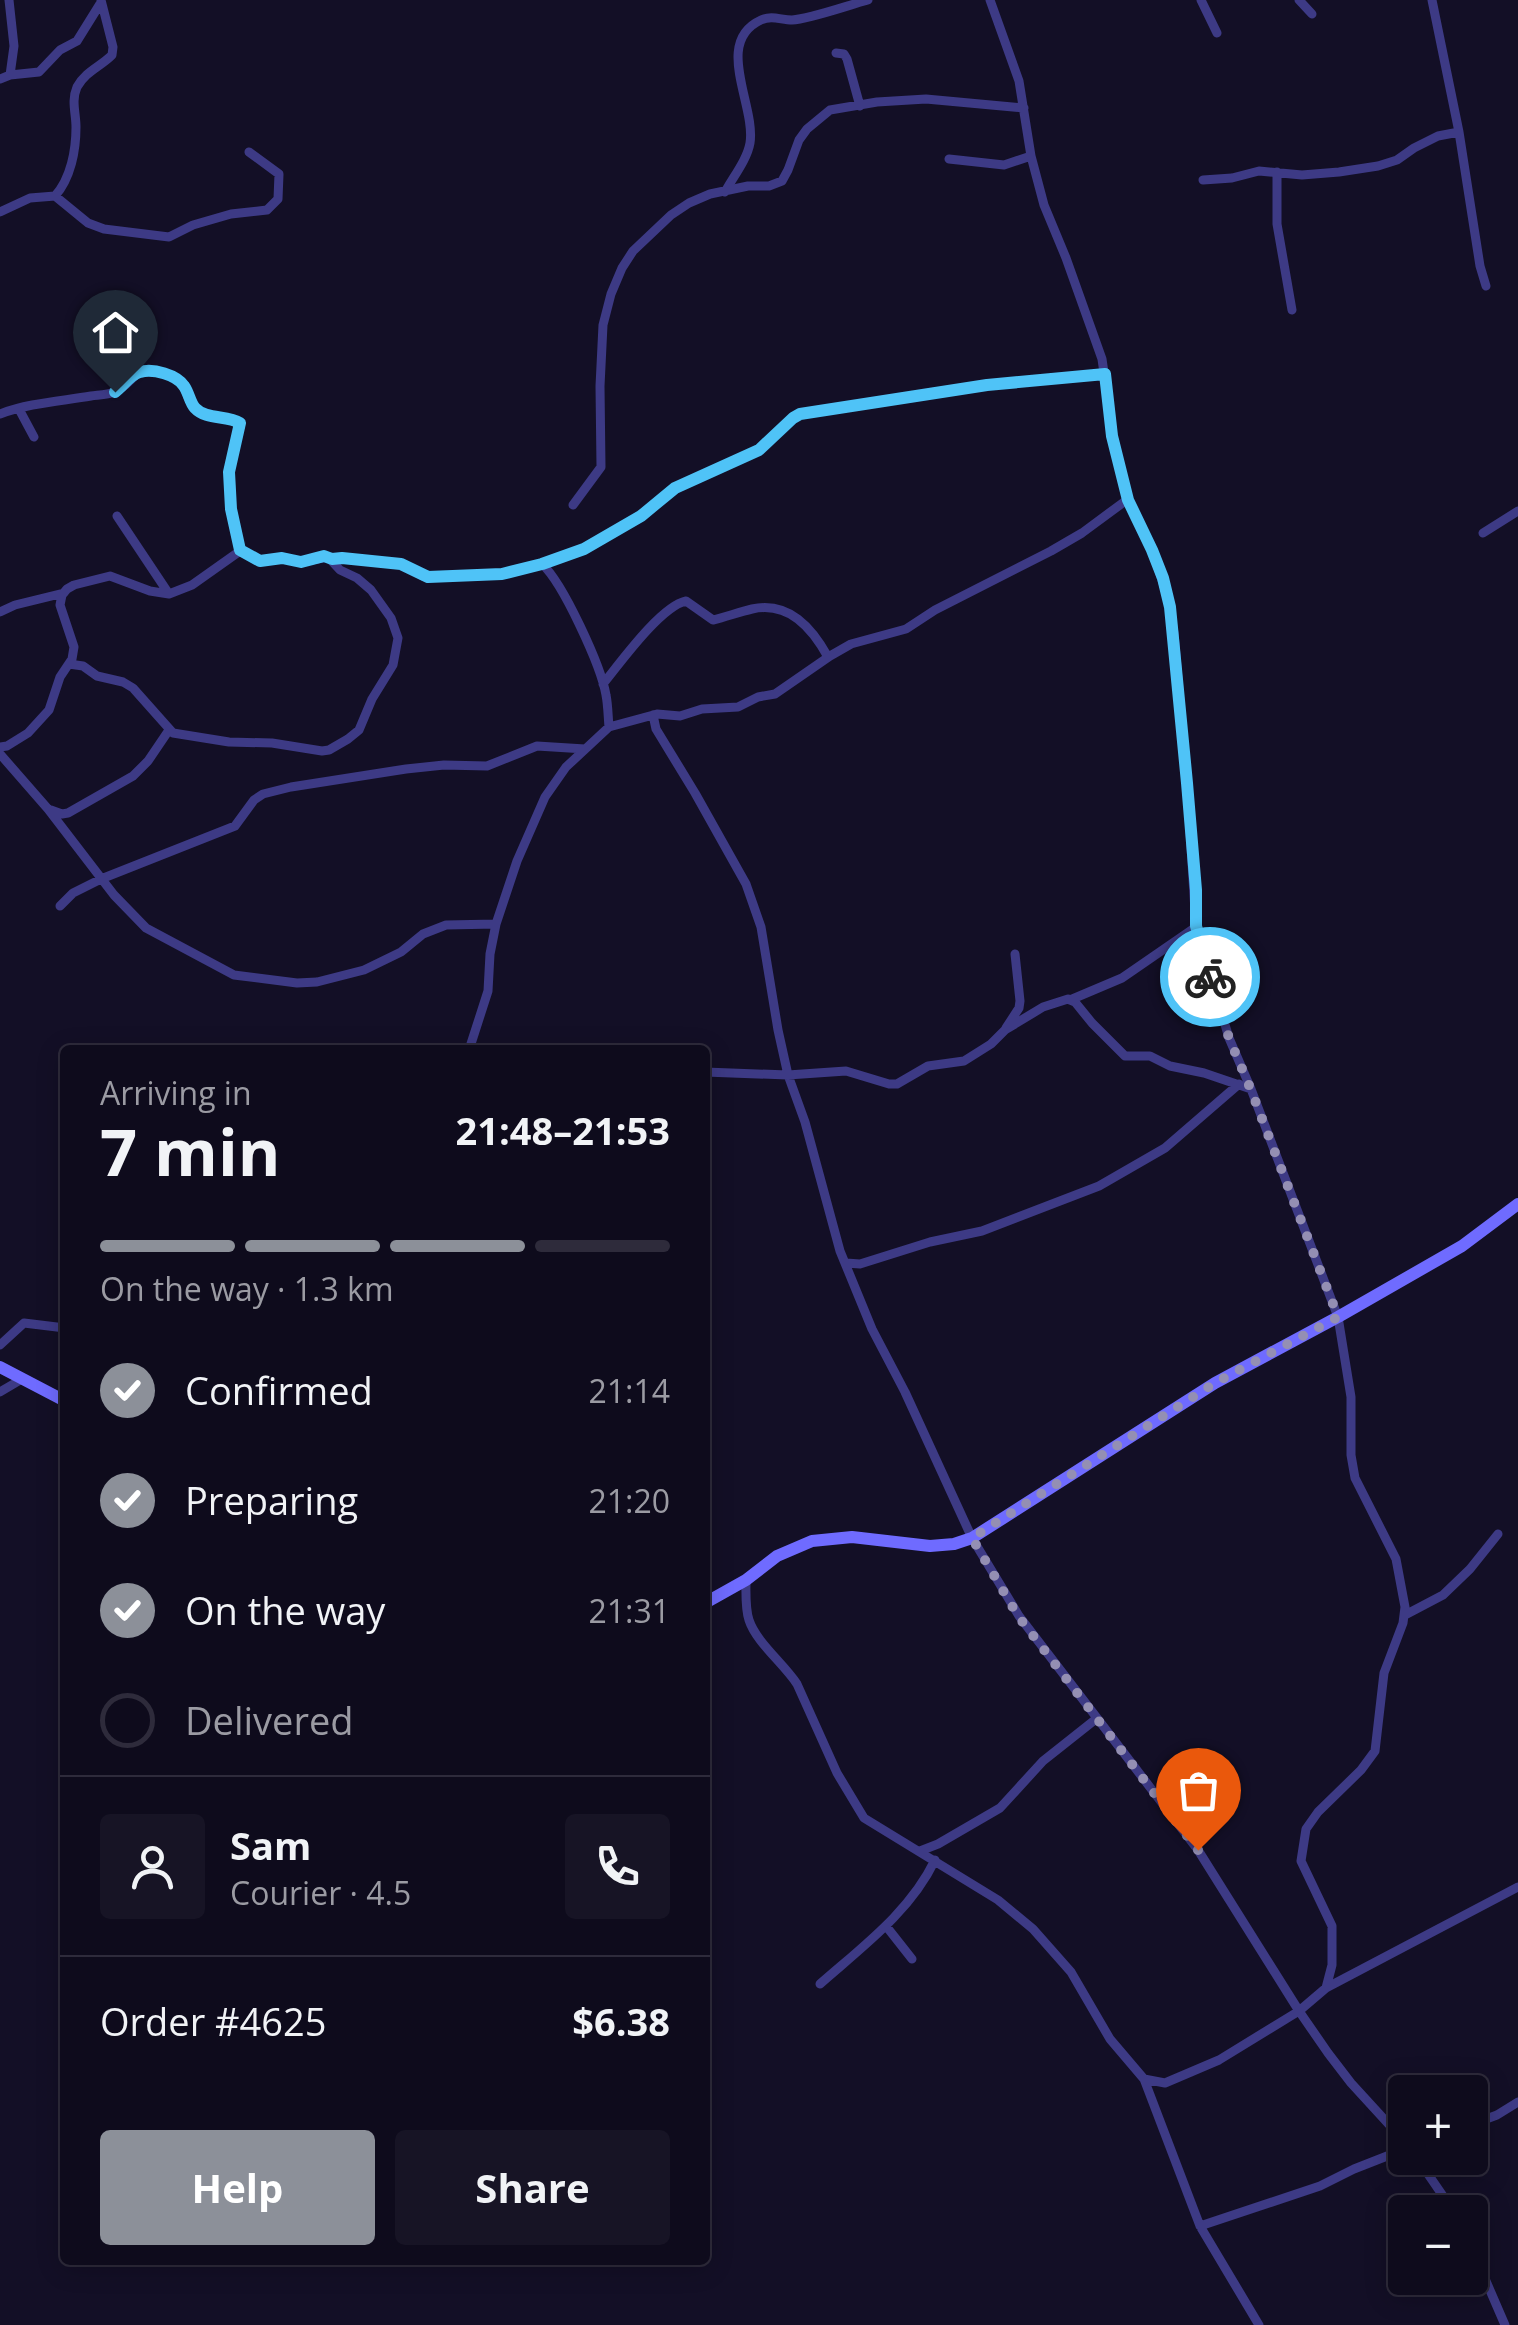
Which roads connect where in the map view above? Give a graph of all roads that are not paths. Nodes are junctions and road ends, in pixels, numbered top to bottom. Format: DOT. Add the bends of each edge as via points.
graph roads {
  1 [pos="10,0"];
  2 [pos="868,0"];
  3 [pos="990,0"];
  4 [pos="1201,0"];
  5 [pos="1299,0"];
  6 [pos="1432,0"];
  7 [pos="101,1"];
  8 [pos="844,3"];
  9 [pos="1312,14"];
  10 [pos="1216,33"];
  11 [pos="836,52"];
  12 [pos="5,77"];
  13 [pos="860,106"];
  14 [pos="1024,108"];
  15 [pos="1460,132"];
  16 [pos="248,152"];
  17 [pos="1031,156"];
  18 [pos="949,159"];
  19 [pos="1277,172"];
  20 [pos="1203,180"];
  21 [pos="725,192"];
  22 [pos="55,196"];
  23 [pos="0,212"];
  24 [pos="1486,286"];
  25 [pos="1292,310"];
  26 [pos="1105,374"];
  27 [pos="19,409"];
  28 [pos="0,414"];
  29 [pos="34,437"];
  30 [pos="1128,500"];
  31 [pos="573,505"];
  32 [pos="1518,512"];
  33 [pos="117,516"];
  34 [pos="1483,532"];
  35 [pos="240,550"];
  36 [pos="332,559"];
  37 [pos="542,564"];
  38 [pos="64,593"];
  39 [pos="170,594"];
  40 [pos="0,612"];
  41 [pos="828,657"];
  42 [pos="69,664"];
  43 [pos="603,684"];
  44 [pos="653,715"];
  45 [pos="610,727"];
  46 [pos="169,730"];
  47 [pos="585,749"];
  48 [pos="0,751"];
  49 [pos="48,809"];
  50 [pos="101,878"];
  51 [pos="60,906"];
  52 [pos="496,924"];
  53 [pos="1196,926"];
  54 [pos="1015,954"];
  55 [pos="1068,1000"];
  56 [pos="1005,1030"];
  57 [pos="471,1045"];
  58 [pos="710,1072"];
  59 [pos="788,1075"];
  60 [pos="1239,1084"];
  61 [pos="1251,1090"];
  62 [pos="1518,1204"];
  63 [pos="846,1263"];
  64 [pos="1338,1317"];
  65 [pos="60,1328"];
  66 [pos="0,1345"];
  67 [pos="0,1367"];
  68 [pos="22,1379"];
  69 [pos="0,1392"];
  70 [pos="60,1398"];
  71 [pos="1498,1534"];
  72 [pos="972,1538"];
  73 [pos="746,1580"];
  74 [pos="710,1601"];
  75 [pos="1405,1615"];
  76 [pos="1096,1719"];
  77 [pos="920,1851"];
  78 [pos="935,1860"];
  79 [pos="1518,1887"];
  80 [pos="886,1926"];
  81 [pos="912,1958"];
  82 [pos="820,1984"];
  83 [pos="1326,1988"];
  84 [pos="1300,2011"];
  85 [pos="1144,2079"];
  86 [pos="1518,2102"];
  87 [pos="1488,2118"];
  88 [pos="1388,2126"];
  89 [pos="1388,2154"];
  90 [pos="1200,2226"];
  91 [pos="1488,2286"];
  92 [pos="1259,2325"];
  93 [pos="1505,2325"];
  1 -- 12 [label="street" via="14,46"];
  2 -- 8 [label="street"];
  3 -- 14 [label="street"];
  4 -- 10 [label="street"];
  5 -- 9 [label="street"];
  6 -- 15 [label="street"];
  7 -- 12 [label="street" via="73,44 39,72"];
  7 -- 22 [label="street" via="112,55 76,90 74,150"];
  8 -- 21 [label="street" via="793,20 759,21 742,35 737,48 750,141"];
  11 -- 13 [label="street" via="848,58"];
  13 -- 14 [label="street" via="926,99"];
  13 -- 21 [label="street" via="830,110 814,121 782,181"];
  14 -- 17 [label="street"];
  15 -- 19 [label="street" via="1378,166"];
  15 -- 24 [label="street"];
  16 -- 22 [label="street" via="278,174 272,208 168,236 104,229"];
  17 -- 18 [label="street" via="1004,165"];
  17 -- 26 [label="street"];
  19 -- 20 [label="street"];
  19 -- 25 [label="street" via="1277,224"];
  21 -- 31 [label="street" via="682,206 622,268 603,325 601,467"];
  22 -- 23 [label="street" via="30,198"];
  26 -- 30 [label="street"];
  26 -- 37 [label="street" via="800,414 759,450 675,488 584,549"];
  27 -- 28 [label="street"];
  27 -- 29 [label="street"];
  27 -- 35 [label="street" via="114,392 145,370 179,380 198,411 240,423 229,472"];
  30 -- 41 [label="street" via="1082,533 906,630"];
  30 -- 53 [label="street" via="1163,578 1172,620"];
  32 -- 34 [label="street"];
  33 -- 39 [label="street"];
  35 -- 36 [label="street" via="260,561"];
  35 -- 39 [label="street"];
  36 -- 37 [label="street" via="401,564 423,576 446,577"];
  36 -- 46 [label="street" via="380,600 398,638 392,665 359,730 322,751"];
  37 -- 43 [label="street" via="560,586"];
  38 -- 39 [label="street" via="110,576"];
  38 -- 40 [label="street"];
  38 -- 42 [label="street" via="60,604 74,647"];
  41 -- 43 [label="street" via="806,624 782,610 756,608 712,620 686,600 641,637"];
  41 -- 44 [label="street" via="775,694 738,707"];
  42 -- 46 [label="street" via="133,688"];
  42 -- 48 [label="street" via="49,710"];
  43 -- 45 [label="street"];
  44 -- 45 [label="street"];
  44 -- 59 [label="street" via="750,896"];
  45 -- 47 [label="street"];
  46 -- 49 [label="street" via="128,780 68,813"];
  47 -- 50 [label="street" via="537,746 487,766 406,768 263,794 235,826"];
  47 -- 52 [label="street" via="544,797"];
  48 -- 49 [label="street"];
  49 -- 50 [label="street"];
  50 -- 51 [label="street"];
  50 -- 52 [label="street" via="146,928 247,978 317,982 364,970 446,925"];
  52 -- 57 [label="street" via="488,991"];
  53 -- 55 [label="street" via="1122,978"];
  53 -- 61 [label="street" via="1224,1026"];
  54 -- 56 [label="street" via="1020,1001"];
  55 -- 56 [label="street"];
  55 -- 60 [label="street" via="1125,1056 1157,1058"];
  56 -- 59 [label="street" via="964,1061 928,1066 897,1084 846,1072"];
  58 -- 59 [label="street"];
  59 -- 63 [label="street"];
  60 -- 61 [label="street"];
  60 -- 63 [label="street" via="1165,1148 1098,1186 982,1231"];
  61 -- 64 [label="street"];
  62 -- 64 [label="main road" via="1462,1246"];
  63 -- 72 [label="street"];
  64 -- 72 [label="main road" via="1215,1383"];
  64 -- 75 [label="street" via="1355,1478 1396,1559"];
  65 -- 66 [label="street" via="24,1324"];
  67 -- 68 [label="main road"];
  68 -- 69 [label="street"];
  68 -- 70 [label="main road"];
  71 -- 75 [label="street" via="1442,1596"];
  72 -- 73 [label="main road" via="930,1546 852,1537 812,1541"];
  72 -- 76 [label="street" via="1018,1616"];
  73 -- 74 [label="main road"];
  73 -- 77 [label="street" via="752,1630 797,1684 858,1810"];
  75 -- 83 [label="street" via="1384,1673 1375,1751 1306,1830 1301,1862 1332,1926"];
  76 -- 77 [label="street" via="1043,1761 1000,1808"];
  76 -- 84 [label="street" via="1198,1850"];
  77 -- 78 [label="street"];
  78 -- 80 [label="street"];
  78 -- 85 [label="street" via="1033,1929"];
  79 -- 83 [label="street"];
  80 -- 81 [label="street"];
  80 -- 82 [label="street"];
  83 -- 84 [label="street"];
  84 -- 85 [label="street" via="1172,2081"];
  84 -- 88 [label="street"];
  85 -- 90 [label="street"];
  86 -- 87 [label="street"];
  89 -- 90 [label="street" via="1320,2186"];
  90 -- 92 [label="street"];
  91 -- 93 [label="street"];
}
